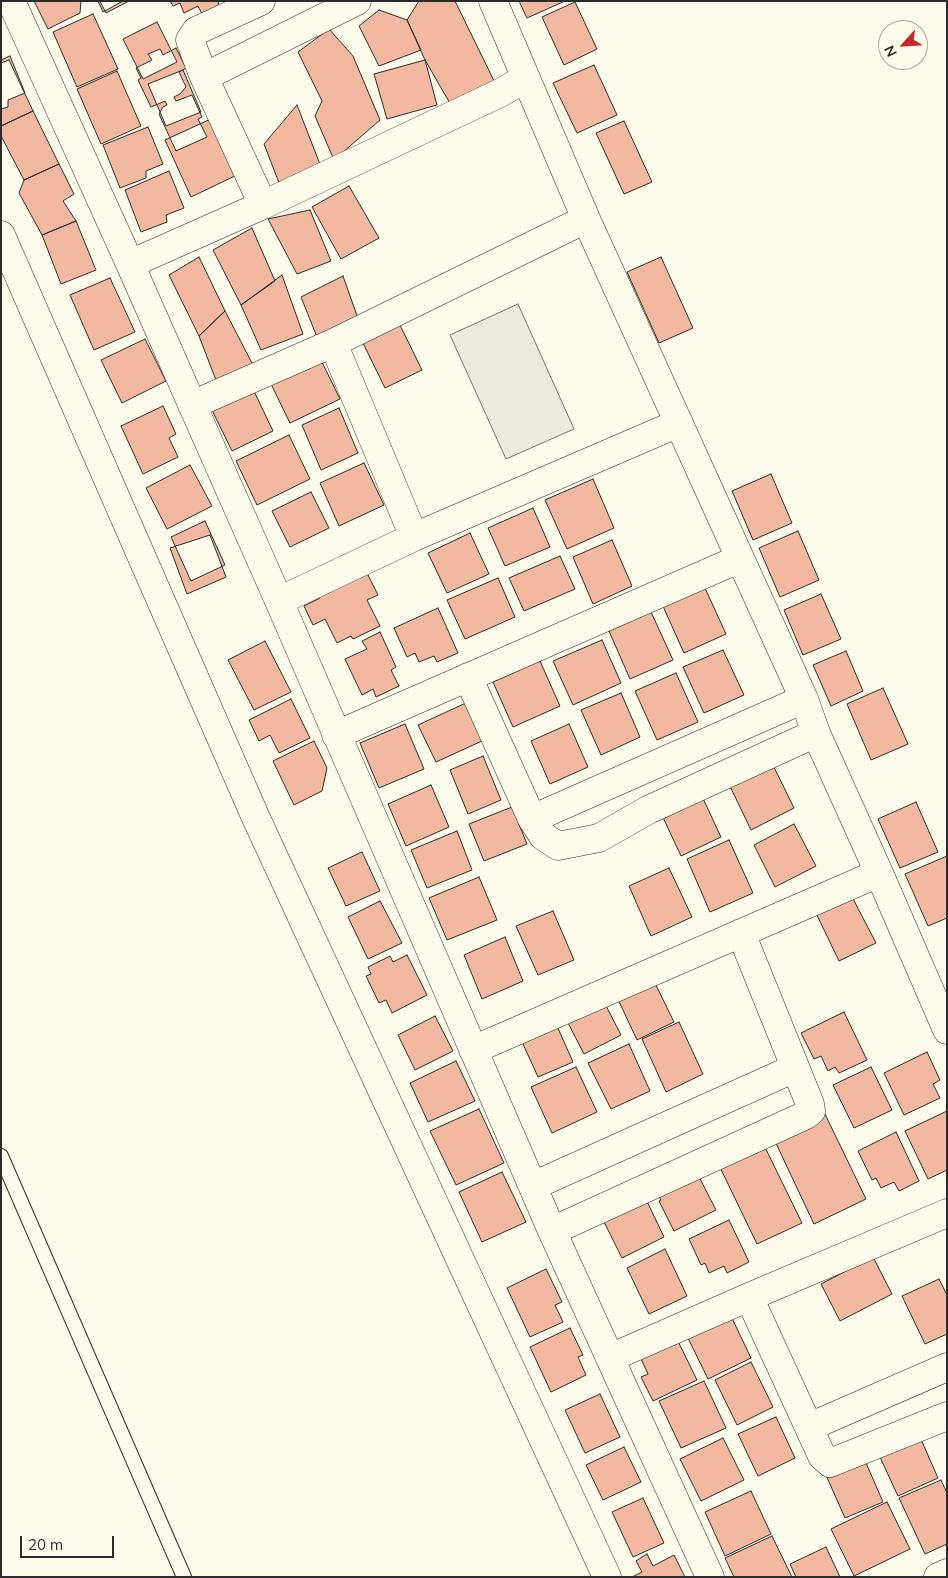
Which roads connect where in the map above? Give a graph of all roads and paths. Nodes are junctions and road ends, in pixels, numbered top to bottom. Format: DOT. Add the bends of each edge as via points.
graph roads {
  1 [pos="11,1"];
  2 [pos="261,1"];
  3 [pos="358,1"];
  4 [pos="493,1"];
  5 [pos="204,77"];
  6 [pos="526,78"];
  7 [pos="263,205"];
  8 [pos="586,219"];
  9 [pos="1,235"];
  10 [pos="130,264"];
  11 [pos="334,343"];
  12 [pos="192,405"];
  13 [pos="679,423"];
  14 [pos="414,537"];
  15 [pos="739,558"];
  16 [pos="279,601"];
  17 [pos="468,677"];
  18 [pos="804,699"];
  19 [pos="816,732"];
  20 [pos="336,735"];
  21 [pos="532,819"];
  22 [pos="879,873"];
  23 [pos="741,933"];
  24 [pos="947,1030"];
  25 [pos="473,1050"];
  26 [pos="795,1068"];
  27 [pos="1,1156"];
  28 [pos="533,1186"];
  29 [pos="947,1213"];
  30 [pos="552,1231"];
  31 [pos="749,1297"];
  32 [pos="610,1358"];
  33 [pos="947,1366"];
  34 [pos="947,1416"];
  35 [pos="809,1427"];
  36 [pos="947,1573"];
  37 [pos="184,1577"];
  38 [pos="607,1577"];
  39 [pos="710,1577"];
  40 [pos="938,1577"];
  1 -- 10 [label="street"];
  2 -- 5 [label="street" via="196,31 190,40"];
  3 -- 5 [label="street"];
  4 -- 6 [label="street"];
  5 -- 7 [label="street"];
  6 -- 7 [label="street"];
  6 -- 8 [label="street"];
  7 -- 10 [label="street"];
  8 -- 11 [label="street"];
  8 -- 13 [label="street"];
  9 -- 38 [label="street" via="256,818"];
  10 -- 12 [label="street"];
  11 -- 12 [label="street"];
  11 -- 14 [label="street"];
  12 -- 16 [label="street"];
  13 -- 14 [label="street"];
  13 -- 15 [label="street"];
  14 -- 16 [label="street"];
  15 -- 17 [label="street"];
  15 -- 18 [label="street"];
  16 -- 20 [label="street"];
  17 -- 20 [label="street"];
  17 -- 21 [label="street"];
  18 -- 19 [label="street"];
  18 -- 21 [label="street"];
  19 -- 21 [label="street" via="648,810 599,838 558,846 543,836"];
  19 -- 22 [label="street"];
  20 -- 25 [label="street"];
  22 -- 23 [label="street"];
  22 -- 24 [label="street"];
  23 -- 25 [label="street"];
  23 -- 26 [label="street"];
  25 -- 28 [label="street"];
  26 -- 28 [label="street"];
  26 -- 30 [label="street" via="810,1104 811,1111 806,1115"];
  27 -- 37 [label="lane"];
  28 -- 30 [label="street"];
  29 -- 31 [label="street"];
  30 -- 32 [label="street"];
  31 -- 32 [label="street"];
  31 -- 35 [label="street"];
  32 -- 39 [label="street"];
  33 -- 35 [label="street"];
  34 -- 35 [label="street" via="830,1463 822,1456"];
  36 -- 40 [label="street"];
}
